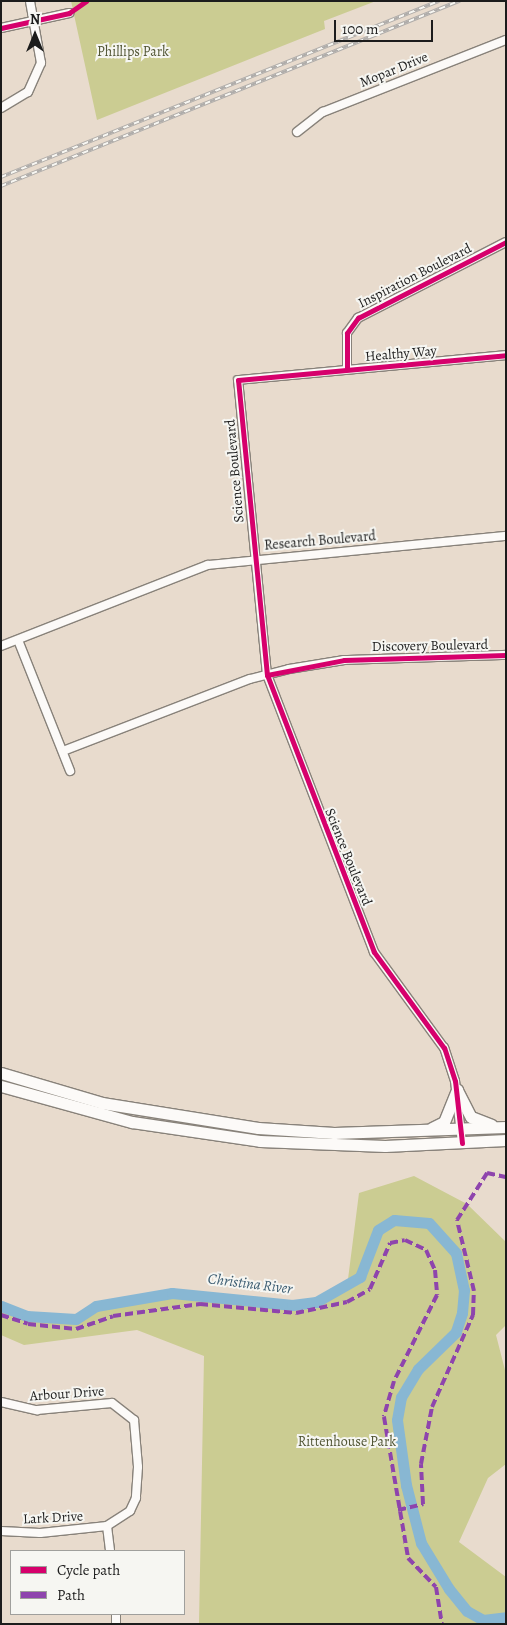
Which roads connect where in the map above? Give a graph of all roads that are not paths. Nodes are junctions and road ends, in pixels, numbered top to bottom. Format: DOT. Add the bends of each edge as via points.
graph roads {
  1 [pos="30,1"];
  2 [pos="69,13"];
  3 [pos="35,21"];
  4 [pos="1,28"];
  5 [pos="506,40"];
  6 [pos="1,108"];
  7 [pos="297,132"];
  8 [pos="506,242"];
  9 [pos="506,355"];
  10 [pos="347,370"];
  11 [pos="238,380"];
  12 [pos="506,536"];
  13 [pos="254,559"];
  14 [pos="18,640"];
  15 [pos="1,646"];
  16 [pos="506,655"];
  17 [pos="267,675"];
  18 [pos="63,751"];
  19 [pos="70,771"];
  20 [pos="1,1073"];
  21 [pos="1,1086"];
  22 [pos="457,1090"];
  23 [pos="506,1127"];
  24 [pos="461,1129"];
  25 [pos="411,1132"];
  26 [pos="506,1140"];
  27 [pos="462,1143"];
  28 [pos="1,1402"];
  29 [pos="107,1526"];
  30 [pos="1,1530"];
  31 [pos="110,1550"];
  1 -- 3 [label="street"];
  2 -- 3 [label="street"];
  3 -- 4 [label="street"];
  3 -- 6 [label="street" via="42,51 38,75 20,99"];
  5 -- 7 [label="street, Mopar Drive" via="323,112"];
  8 -- 10 [label="street, Inspiration Boulevard" via="358,318 347,333"];
  9 -- 10 [label="street, Healthy Way"];
  10 -- 11 [label="street, Healthy Way"];
  11 -- 13 [label="street, Science Boulevard"];
  12 -- 13 [label="street, Research Boulevard"];
  13 -- 14 [label="street, Research Boulevard" via="193,569"];
  13 -- 17 [label="street, Science Boulevard"];
  14 -- 15 [label="street, Research Boulevard"];
  14 -- 18 [label="street"];
  16 -- 17 [label="street, Discovery Boulevard" via="344,660"];
  17 -- 18 [label="street, Discovery Boulevard"];
  17 -- 22 [label="street, Science Boulevard" via="374,952 391,979 439,1035"];
  18 -- 19 [label="street"];
  20 -- 25 [label="main road" via="102,1103 221,1124 334,1133"];
  21 -- 27 [label="main road" via="106,1116 227,1137 345,1146"];
  22 -- 23 [label="main road" via="471,1117"];
  22 -- 24 [label="street, Science Boulevard"];
  22 -- 25 [label="main road" via="444,1122"];
  23 -- 24 [label="main road"];
  24 -- 25 [label="main road"];
  24 -- 27 [label="street, Science Boulevard"];
  26 -- 27 [label="main road"];
  28 -- 29 [label="street, Arbour Drive" via="37,1410 112,1403 134,1420 136,1498 130,1511"];
  29 -- 30 [label="street, Lark Drive" via="40,1533"];
  29 -- 31 [label="street"];
}
